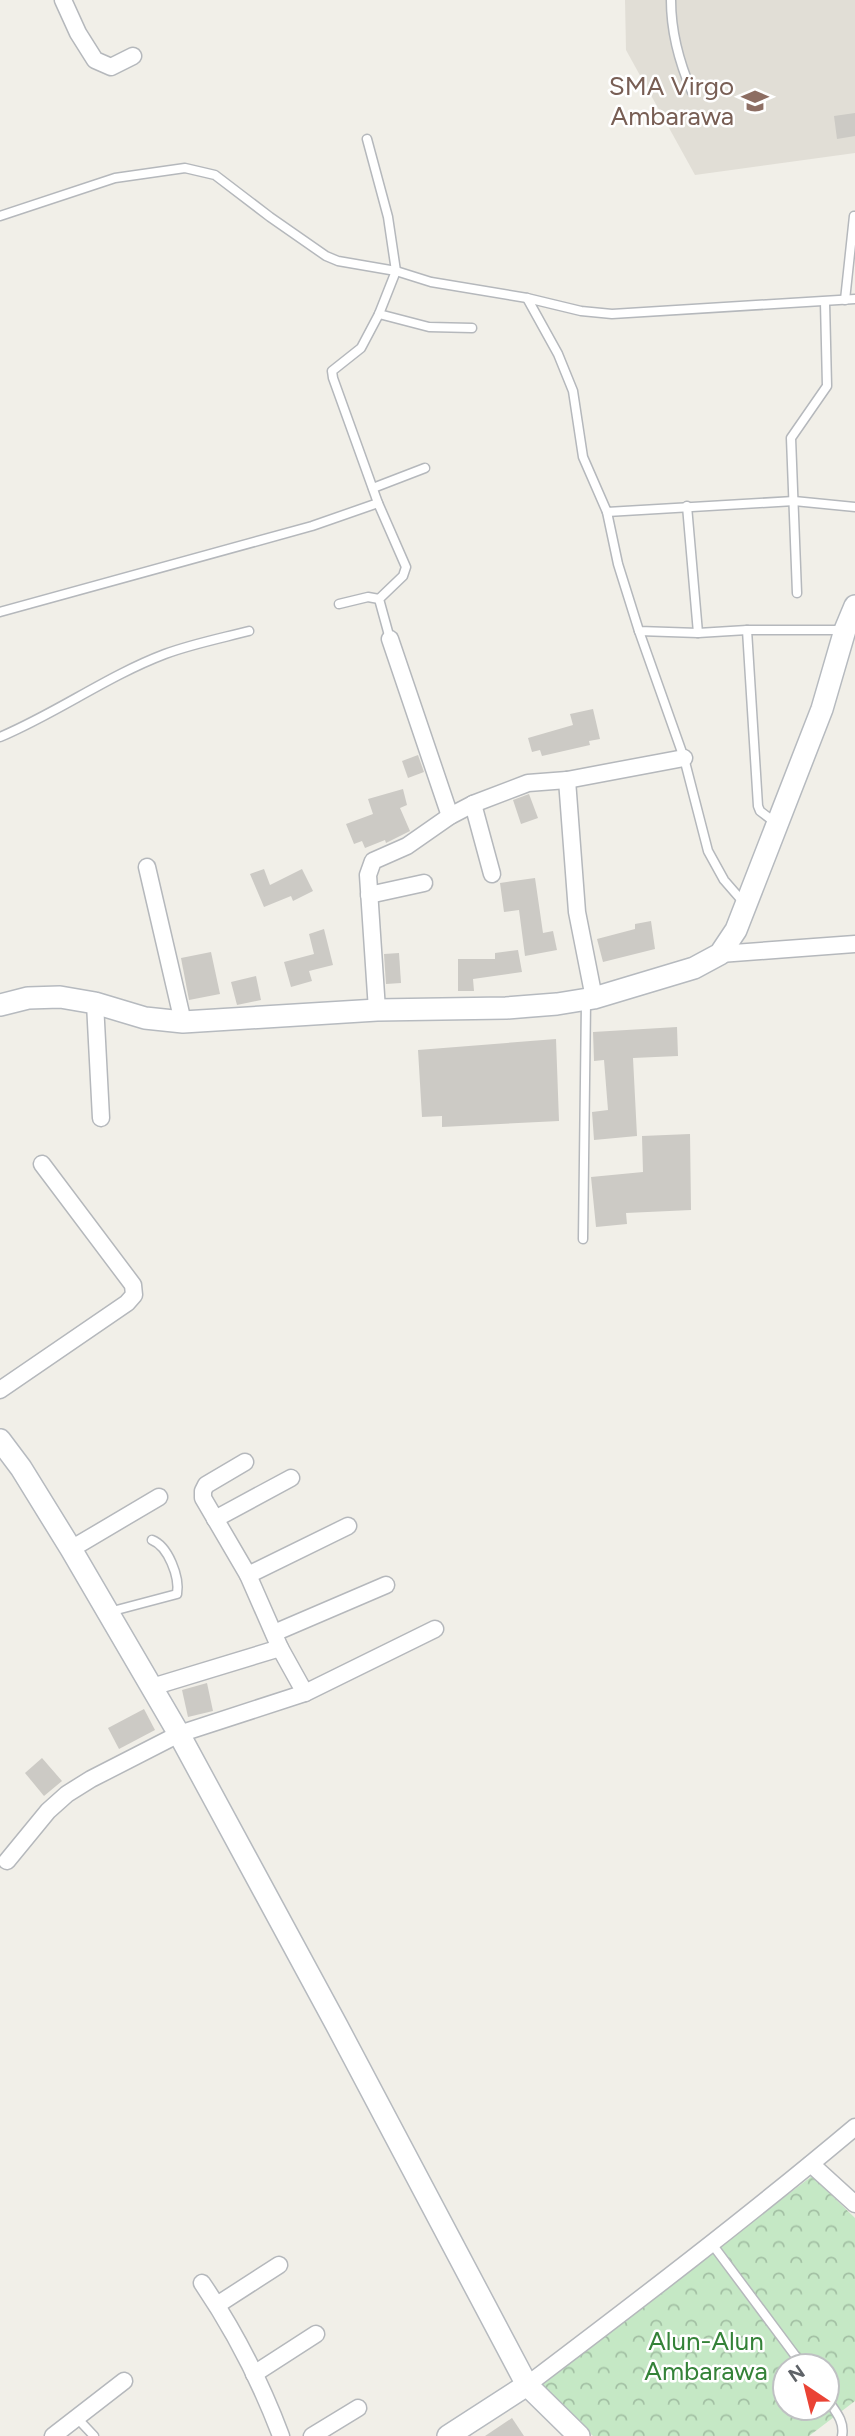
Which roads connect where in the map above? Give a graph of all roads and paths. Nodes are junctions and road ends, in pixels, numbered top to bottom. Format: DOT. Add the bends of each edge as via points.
graph roads {
  1 [pos="63,0"];
  2 [pos="671,0"];
  3 [pos="133,56"];
  4 [pos="692,92"];
  5 [pos="367,139"];
  6 [pos="0,216"];
  7 [pos="854,216"];
  8 [pos="396,271"];
  9 [pos="527,298"];
  10 [pos="855,299"];
  11 [pos="845,300"];
  12 [pos="825,302"];
  13 [pos="379,314"];
  14 [pos="472,328"];
  15 [pos="425,468"];
  16 [pos="373,488"];
  17 [pos="794,501"];
  18 [pos="379,503"];
  19 [pos="687,506"];
  20 [pos="855,507"];
  21 [pos="607,512"];
  22 [pos="797,593"];
  23 [pos="379,599"];
  24 [pos="338,604"];
  25 [pos="855,606"];
  26 [pos="0,611"];
  27 [pos="747,630"];
  28 [pos="845,630"];
  29 [pos="249,631"];
  30 [pos="639,631"];
  31 [pos="698,633"];
  32 [pos="390,639"];
  33 [pos="0,737"];
  34 [pos="684,758"];
  35 [pos="567,780"];
  36 [pos="473,804"];
  37 [pos="450,816"];
  38 [pos="777,824"];
  39 [pos="147,867"];
  40 [pos="492,874"];
  41 [pos="424,883"];
  42 [pos="369,895"];
  43 [pos="745,905"];
  44 [pos="855,944"];
  45 [pos="720,954"];
  46 [pos="590,999"];
  47 [pos="95,1003"];
  48 [pos="0,1006"];
  49 [pos="377,1010"];
  50 [pos="183,1022"];
  51 [pos="101,1118"];
  52 [pos="42,1164"];
  53 [pos="583,1239"];
  54 [pos="0,1390"];
  55 [pos="0,1440"];
  56 [pos="245,1462"];
  57 [pos="291,1478"];
  58 [pos="159,1497"];
  59 [pos="215,1519"];
  60 [pos="348,1526"];
  61 [pos="152,1540"];
  62 [pos="71,1549"];
  63 [pos="247,1575"];
  64 [pos="386,1585"];
  65 [pos="109,1612"];
  66 [pos="435,1629"];
  67 [pos="277,1640"];
  68 [pos="152,1687"];
  69 [pos="305,1693"];
  70 [pos="179,1734"];
  71 [pos="7,1861"];
  72 [pos="855,2127"];
  73 [pos="811,2164"];
  74 [pos="855,2204"];
  75 [pos="712,2244"];
  76 [pos="279,2265"];
  77 [pos="202,2283"];
  78 [pos="217,2305"];
  79 [pos="316,2334"];
  80 [pos="793,2352"];
  81 [pos="254,2374"];
  82 [pos="124,2381"];
  83 [pos="527,2385"];
  84 [pos="358,2408"];
  85 [pos="77,2418"];
  86 [pos="53,2436"];
  87 [pos="94,2436"];
  88 [pos="281,2436"];
  89 [pos="312,2436"];
  90 [pos="448,2436"];
  91 [pos="579,2436"];
  1 -- 3 [label="street" via="95,60 111,67"];
  2 -- 4 [label="lane" via="677,52"];
  5 -- 8 [label="lane" via="388,218"];
  6 -- 8 [label="lane" via="115,178 185,168 215,175 327,256"];
  7 -- 11 [label="lane"];
  8 -- 9 [label="lane" via="430,282"];
  8 -- 13 [label="lane"];
  9 -- 12 [label="lane" via="612,314"];
  9 -- 21 [label="lane" via="573,391 583,457"];
  10 -- 11 [label="lane"];
  11 -- 12 [label="lane"];
  12 -- 17 [label="lane" via="827,386 791,438"];
  13 -- 14 [label="lane" via="429,327"];
  13 -- 16 [label="lane" via="360,348 332,371"];
  15 -- 16 [label="lane"];
  16 -- 18 [label="lane"];
  17 -- 19 [label="lane"];
  17 -- 20 [label="lane"];
  17 -- 22 [label="lane"];
  18 -- 23 [label="lane" via="406,567 403,576"];
  18 -- 26 [label="lane" via="312,526"];
  19 -- 21 [label="lane"];
  19 -- 31 [label="lane"];
  21 -- 30 [label="lane"];
  23 -- 24 [label="lane"];
  23 -- 32 [label="lane"];
  25 -- 28 [label="street"];
  27 -- 28 [label="lane"];
  27 -- 31 [label="lane"];
  27 -- 38 [label="lane" via="758,806"];
  28 -- 38 [label="street" via="822,709"];
  29 -- 33 [label="lane" via="166,654"];
  30 -- 31 [label="lane"];
  30 -- 34 [label="lane"];
  32 -- 37 [label="street"];
  34 -- 35 [label="street"];
  34 -- 43 [label="lane" via="709,851 724,880"];
  35 -- 36 [label="street" via="528,783"];
  35 -- 46 [label="street" via="577,912"];
  36 -- 37 [label="street"];
  36 -- 40 [label="street"];
  37 -- 42 [label="street" via="407,846 373,861"];
  38 -- 43 [label="street"];
  39 -- 50 [label="street"];
  41 -- 42 [label="street"];
  42 -- 49 [label="street"];
  43 -- 45 [label="street"];
  44 -- 45 [label="street"];
  45 -- 46 [label="street" via="694,968"];
  46 -- 49 [label="street" via="506,1008"];
  46 -- 53 [label="lane" via="584,1027"];
  47 -- 48 [label="street" via="60,997"];
  47 -- 50 [label="street" via="145,1018"];
  47 -- 51 [label="street"];
  49 -- 50 [label="street"];
  52 -- 54 [label="street" via="133,1285 134,1295"];
  55 -- 62 [label="street"];
  56 -- 59 [label="street" via="206,1485 203,1498"];
  57 -- 59 [label="street"];
  58 -- 62 [label="street"];
  59 -- 63 [label="street"];
  60 -- 63 [label="street"];
  61 -- 65 [label="lane" via="159,1542 174,1569 177,1594"];
  62 -- 65 [label="street"];
  63 -- 67 [label="street"];
  64 -- 67 [label="street"];
  65 -- 68 [label="street"];
  66 -- 69 [label="street"];
  67 -- 68 [label="street"];
  67 -- 69 [label="street"];
  68 -- 70 [label="street"];
  69 -- 70 [label="street"];
  70 -- 71 [label="street" via="67,1794"];
  70 -- 83 [label="street"];
  72 -- 73 [label="street"];
  73 -- 74 [label="street"];
  73 -- 75 [label="street"];
  75 -- 80 [label="lane"];
  75 -- 83 [label="street"];
  76 -- 78 [label="street"];
  77 -- 78 [label="street"];
  78 -- 81 [label="street"];
  79 -- 81 [label="street"];
  81 -- 88 [label="street"];
  82 -- 85 [label="street"];
  83 -- 90 [label="street"];
  83 -- 91 [label="street"];
  84 -- 89 [label="street"];
  85 -- 86 [label="street"];
  85 -- 87 [label="lane"];
}
